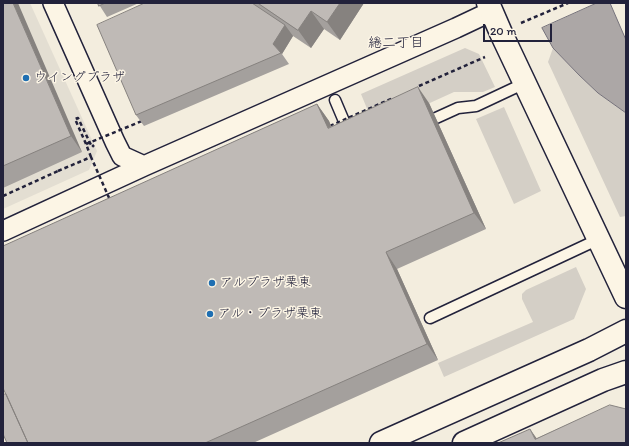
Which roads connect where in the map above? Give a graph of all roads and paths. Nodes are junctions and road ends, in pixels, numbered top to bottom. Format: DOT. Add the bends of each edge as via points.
graph roads {
  1 [pos="53,3"];
  2 [pos="568,3"];
  3 [pos="490,7"];
  4 [pos="517,25"];
  5 [pos="485,57"];
  6 [pos="524,83"];
  7 [pos="412,90"];
  8 [pos="398,96"];
  9 [pos="335,100"];
  10 [pos="149,118"];
  11 [pos="436,118"];
  12 [pos="327,127"];
  13 [pos="352,139"];
  14 [pos="86,144"];
  15 [pos="92,147"];
  16 [pos="91,157"];
  17 [pos="144,166"];
  18 [pos="3,196"];
  19 [pos="113,206"];
  20 [pos="3,231"];
  21 [pos="599,240"];
  22 [pos="626,297"];
  23 [pos="430,318"];
  24 [pos="626,331"];
  25 [pos="626,372"];
  26 [pos="381,443"];
  27 [pos="464,443"];
  1 -- 17 [label="street" via="122,156"];
  2 -- 4 [label="path"];
  3 -- 6 [label="street"];
  3 -- 17 [label="street" via="456,28"];
  5 -- 7 [label="path"];
  6 -- 11 [label="lane" via="476,106 458,108"];
  6 -- 21 [label="street"];
  8 -- 12 [label="path, bridge"];
  9 -- 13 [label="lane"];
  10 -- 14 [label="path, bridge"];
  14 -- 15 [label="path" via="75,119 78,118"];
  14 -- 16 [label="path, bridge"];
  16 -- 18 [label="path, bridge"];
  16 -- 19 [label="path, bridge"];
  17 -- 20 [label="street"];
  21 -- 22 [label="street"];
  21 -- 23 [label="lane"];
  24 -- 26 [label="street"];
  25 -- 27 [label="street"];
}
